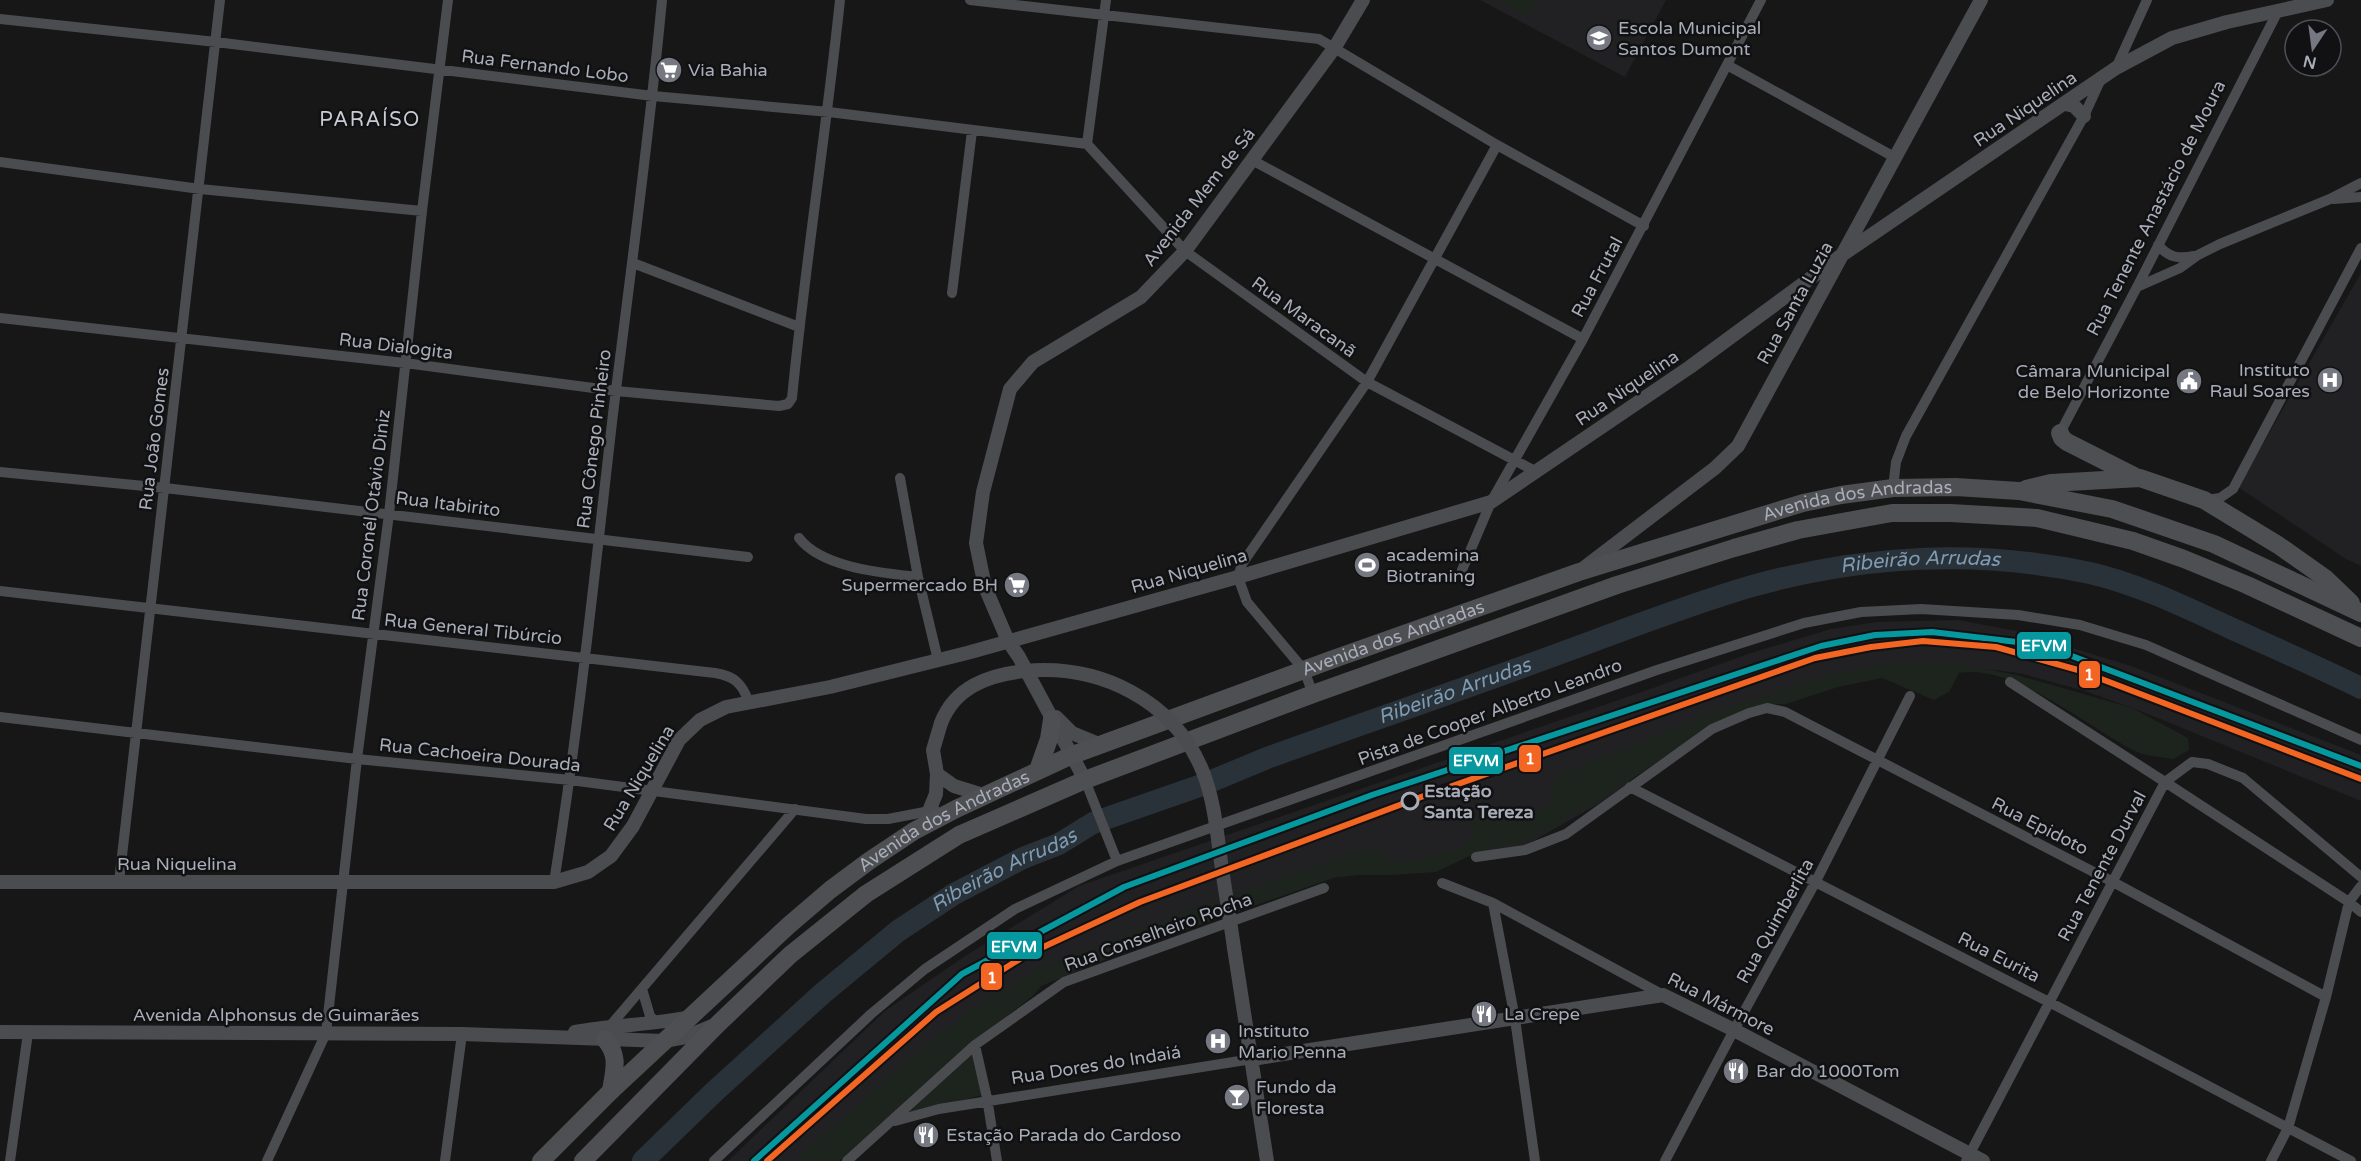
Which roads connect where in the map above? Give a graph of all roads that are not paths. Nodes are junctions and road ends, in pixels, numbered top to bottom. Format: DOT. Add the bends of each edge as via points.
graph roads {
  1 [pos="220,0"];
  2 [pos="448,0"];
  3 [pos="662,0"];
  4 [pos="840,0"];
  5 [pos="970,0"];
  6 [pos="1106,0"];
  7 [pos="1363,0"];
  8 [pos="1761,0"];
  9 [pos="1981,0"];
  10 [pos="2147,0"];
  11 [pos="2326,0"];
  12 [pos="2281,6"];
  13 [pos="1104,13"];
  14 [pos="0,19"];
  15 [pos="216,42"];
  16 [pos="1335,47"];
  17 [pos="1727,65"];
  18 [pos="2116,68"];
  19 [pos="440,71"];
  20 [pos="2101,79"];
  21 [pos="653,96"];
  22 [pos="2065,104"];
  23 [pos="829,112"];
  24 [pos="2084,116"];
  25 [pos="972,131"];
  26 [pos="1087,144"];
  27 [pos="1497,146"];
  28 [pos="1896,158"];
  29 [pos="1252,160"];
  30 [pos="0,162"];
  31 [pos="2361,183"];
  32 [pos="200,189"];
  33 [pos="1874,196"];
  34 [pos="2361,196"];
  35 [pos="2330,199"];
  36 [pos="422,211"];
  37 [pos="1901,215"];
  38 [pos="1644,226"];
  39 [pos="2158,246"];
  40 [pos="2361,248"];
  41 [pos="1185,251"];
  42 [pos="1842,255"];
  43 [pos="2198,255"];
  44 [pos="1436,259"];
  45 [pos="633,263"];
  46 [pos="2137,287"];
  47 [pos="952,293"];
  48 [pos="0,318"];
  49 [pos="799,327"];
  50 [pos="182,338"];
  51 [pos="1583,339"];
  52 [pos="405,363"];
  53 [pos="1367,382"];
  54 [pos="616,391"];
  55 [pos="2060,432"];
  56 [pos="1515,459"];
  57 [pos="0,471"];
  58 [pos="1535,471"];
  59 [pos="900,478"];
  60 [pos="2140,478"];
  61 [pos="165,488"];
  62 [pos="1893,488"];
  63 [pos="2019,491"];
  64 [pos="2204,500"];
  65 [pos="1491,502"];
  66 [pos="389,514"];
  67 [pos="599,538"];
  68 [pos="799,538"];
  69 [pos="748,557"];
  70 [pos="1462,570"];
  71 [pos="1579,572"];
  72 [pos="918,577"];
  73 [pos="1238,577"];
  74 [pos="0,591"];
  75 [pos="150,607"];
  76 [pos="2361,612"];
  77 [pos="374,634"];
  78 [pos="2361,638"];
  79 [pos="1008,641"];
  80 [pos="586,658"];
  81 [pos="938,660"];
  82 [pos="1304,670"];
  83 [pos="2010,682"];
  84 [pos="1313,694"];
  85 [pos="1910,696"];
  86 [pos="749,702"];
  87 [pos="1050,714"];
  88 [pos="0,717"];
  89 [pos="135,733"];
  90 [pos="2361,740"];
  91 [pos="1101,745"];
  92 [pos="1071,756"];
  93 [pos="357,759"];
  94 [pos="1878,760"];
  95 [pos="1038,770"];
  96 [pos="937,774"];
  97 [pos="570,780"];
  98 [pos="1085,780"];
  99 [pos="2165,782"];
  100 [pos="1629,787"];
  101 [pos="652,792"];
  102 [pos="983,795"];
  103 [pos="795,809"];
  104 [pos="956,809"];
  105 [pos="929,811"];
  106 [pos="914,831"];
  107 [pos="1476,857"];
  108 [pos="1117,861"];
  109 [pos="2361,877"];
  110 [pos="344,881"];
  111 [pos="1816,881"];
  112 [pos="0,882"];
  113 [pos="119,882"];
  114 [pos="554,882"];
  115 [pos="2113,882"];
  116 [pos="1442,883"];
  117 [pos="2361,886"];
  118 [pos="1324,888"];
  119 [pos="2349,902"];
  120 [pos="1494,903"];
  121 [pos="2361,912"];
  122 [pos="642,989"];
  123 [pos="1663,995"];
  124 [pos="2326,997"];
  125 [pos="2049,1002"];
  126 [pos="691,1017"];
  127 [pos="1515,1019"];
  128 [pos="657,1023"];
  129 [pos="718,1024"];
  130 [pos="1734,1030"];
  131 [pos="0,1032"];
  132 [pos="608,1032"];
  133 [pos="28,1033"];
  134 [pos="326,1033"];
  135 [pos="462,1034"];
  136 [pos="664,1041"];
  137 [pos="975,1045"];
  138 [pos="1252,1059"];
  139 [pos="611,1091"];
  140 [pos="988,1101"];
  141 [pos="892,1122"];
  142 [pos="2289,1128"];
  143 [pos="1968,1158"];
  144 [pos="10,1161"];
  145 [pos="267,1161"];
  146 [pos="445,1161"];
  147 [pos="542,1161"];
  148 [pos="583,1161"];
  149 [pos="714,1161"];
  150 [pos="847,1161"];
  151 [pos="997,1161"];
  152 [pos="1267,1161"];
  153 [pos="1535,1161"];
  154 [pos="1665,1161"];
  155 [pos="1983,1161"];
  156 [pos="2271,1161"];
  157 [pos="2351,1161"];
  1 -- 15 [label="street, Rua João Gomes"];
  2 -- 19 [label="street, Rua Coronél Otávio Diniz"];
  3 -- 21 [label="street, Rua Cônego Pinheiro"];
  4 -- 23 [label="street"];
  5 -- 13 [label="street"];
  6 -- 13 [label="street"];
  7 -- 16 [label="street, Avenida Mem de Sá"];
  8 -- 17 [label="street, Rua Frutal"];
  9 -- 28 [label="street, Rua Santa Luzia"];
  10 -- 18 [label="street"];
  11 -- 12 [label="street, Rua Niquelina"];
  12 -- 18 [label="street, Rua Niquelina" via="2172,38"];
  12 -- 39 [label="street, Rua Tenente Anastácio de Moura"];
  13 -- 16 [label="street" via="1319,39"];
  13 -- 26 [label="street"];
  14 -- 15 [label="street, Rua Fernando Lobo"];
  15 -- 19 [label="street, Rua Fernando Lobo"];
  15 -- 32 [label="street, Rua João Gomes"];
  16 -- 27 [label="street"];
  16 -- 29 [label="street, Avenida Mem de Sá"];
  17 -- 28 [label="street"];
  17 -- 38 [label="street, Rua Frutal"];
  18 -- 20 [label="street, Rua Niquelina"];
  19 -- 21 [label="street, Rua Fernando Lobo"];
  19 -- 36 [label="street, Rua Coronél Otávio Diniz"];
  20 -- 22 [label="street, Rua Niquelina"];
  20 -- 24 [label="street"];
  21 -- 23 [label="street, Rua Fernando Lobo"];
  21 -- 45 [label="street, Rua Cônego Pinheiro"];
  22 -- 24 [label="street" via="2074,106"];
  22 -- 37 [label="street, Rua Niquelina"];
  23 -- 25 [label="street, Rua Fernando Lobo"];
  23 -- 49 [label="street"];
  24 -- 62 [label="street" via="1906,436 1896,462"];
  25 -- 26 [label="street, Rua Fernando Lobo"];
  25 -- 47 [label="street"];
  26 -- 41 [label="street, Rua Maracanã"];
  27 -- 38 [label="street"];
  27 -- 44 [label="street"];
  28 -- 33 [label="street, Rua Santa Luzia"];
  29 -- 41 [label="street, Avenida Mem de Sá"];
  29 -- 44 [label="street"];
  30 -- 32 [label="street"];
  31 -- 35 [label="street"];
  32 -- 36 [label="street"];
  32 -- 50 [label="street, Rua João Gomes"];
  33 -- 37 [label="street" via="1876,215"];
  33 -- 42 [label="street, Rua Santa Luzia"];
  34 -- 35 [label="street"];
  35 -- 43 [label="street"];
  36 -- 52 [label="street, Rua Coronél Otávio Diniz"];
  37 -- 42 [label="street, Rua Niquelina"];
  38 -- 51 [label="street, Rua Frutal"];
  39 -- 43 [label="street" via="2181,259"];
  39 -- 46 [label="street, Rua Tenente Anastácio de Moura"];
  40 -- 64 [label="street" via="2233,489 2220,498"];
  41 -- 53 [label="street, Rua Maracanã"];
  41 -- 79 [label="street, Avenida Mem de Sá" via="1141,297 1033,362 1010,389 983,492 976,543 984,587"];
  42 -- 58 [label="street, Rua Niquelina" via="1690,367"];
  42 -- 71 [label="street, Rua Santa Luzia" via="1738,446"];
  43 -- 46 [label="street" via="2180,268"];
  44 -- 51 [label="street"];
  44 -- 53 [label="street"];
  45 -- 49 [label="street"];
  45 -- 54 [label="street, Rua Cônego Pinheiro"];
  46 -- 55 [label="street, Rua Tenente Anastácio de Moura"];
  48 -- 50 [label="street, Rua Dialogita"];
  49 -- 54 [label="street, Rua Dialogita" via="792,398 788,404"];
  50 -- 52 [label="street, Rua Dialogita"];
  50 -- 61 [label="street, Rua João Gomes"];
  51 -- 56 [label="street, Rua Frutal"];
  52 -- 54 [label="street, Rua Dialogita"];
  52 -- 66 [label="street, Rua Coronél Otávio Diniz"];
  53 -- 56 [label="street, Rua Maracanã"];
  53 -- 73 [label="street" via="1250,550"];
  54 -- 67 [label="street, Rua Cônego Pinheiro"];
  55 -- 60 [label="main road" via="2067,442"];
  56 -- 58 [label="street, Rua Maracanã"];
  56 -- 65 [label="street, Rua Frutal"];
  57 -- 61 [label="street, Rua Itabirito"];
  58 -- 65 [label="street, Rua Niquelina"];
  59 -- 72 [label="street"];
  60 -- 63 [label="main road" via="2051,483"];
  60 -- 64 [label="main road"];
  61 -- 66 [label="street, Rua Itabirito"];
  61 -- 75 [label="street, Rua João Gomes"];
  62 -- 63 [label="main road, Avenida dos Andradas"];
  62 -- 71 [label="main road, Avenida dos Andradas" via="1803,503"];
  63 -- 76 [label="main road, Avenida dos Andradas" via="2112,509 2204,540"];
  64 -- 76 [label="main road" via="2325,578"];
  65 -- 70 [label="street, Rua Frutal"];
  65 -- 73 [label="street, Rua Niquelina"];
  66 -- 67 [label="street, Rua Itabirito"];
  66 -- 77 [label="street, Rua Coronél Otávio Diniz"];
  67 -- 69 [label="street, Rua Itabirito"];
  67 -- 80 [label="street, Rua Cônego Pinheiro"];
  68 -- 72 [label="street" via="823,557 881,573"];
  71 -- 82 [label="main road, Avenida dos Andradas"];
  72 -- 81 [label="street"];
  73 -- 79 [label="street, Rua Niquelina"];
  73 -- 82 [label="street" via="1247,602"];
  74 -- 75 [label="street, Rua General Tibúrcio"];
  75 -- 77 [label="street, Rua General Tibúrcio"];
  75 -- 89 [label="street, Rua João Gomes"];
  77 -- 80 [label="street, Rua General Tibúrcio"];
  77 -- 93 [label="street, Rua Coronél Otávio Diniz"];
  78 -- 84 [label="main road, Avenida dos Andradas" via="2247,585 2133,541 2037,518 1892,513 1798,530 1702,558"];
  79 -- 81 [label="street, Rua Niquelina"];
  79 -- 87 [label="street, Avenida Mem de Sá"];
  80 -- 86 [label="street, Rua General Tibúrcio" via="724,674 739,682"];
  80 -- 97 [label="street, Rua Cônego Pinheiro"];
  81 -- 86 [label="street, Rua Niquelina"];
  82 -- 84 [label="street"];
  82 -- 91 [label="main road, Avenida dos Andradas"];
  83 -- 99 [label="street"];
  84 -- 98 [label="main road, Avenida dos Andradas"];
  85 -- 94 [label="street, Rua Quimberlita"];
  86 -- 101 [label="street, Rua Niquelina" via="726,707 688,730"];
  87 -- 91 [label="street, Avenida Mem de Sá" via="1072,733"];
  87 -- 92 [label="street, Avenida Mem de Sá"];
  87 -- 95 [label="main road" via="1049,739"];
  88 -- 89 [label="street, Rua Cachoeira Dourada"];
  89 -- 93 [label="street, Rua Cachoeira Dourada"];
  89 -- 113 [label="street, Rua João Gomes"];
  90 -- 108 [label="street, Pista de Cooper Alberto Leandro" via="2146,645 2080,625 2018,615 1921,609 1861,612 1804,623 1657,670"];
  91 -- 92 [label="main road, Avenida dos Andradas"];
  92 -- 95 [label="main road, Avenida dos Andradas"];
  92 -- 98 [label="street, Avenida Mem de Sá"];
  93 -- 97 [label="street, Rua Cachoeira Dourada"];
  93 -- 110 [label="street, Rua Coronél Otávio Diniz"];
  94 -- 100 [label="street, Rua Epidoto" via="1785,712 1767,708 1712,729"];
  94 -- 111 [label="street, Rua Quimberlita"];
  94 -- 115 [label="street, Rua Epidoto"];
  95 -- 102 [label="main road, Avenida dos Andradas"];
  96 -- 102 [label="street" via="954,786"];
  96 -- 105 [label="street" via="936,794"];
  96 -- 138 [label="street, bridge" via="933,750 950,705 964,691 998,674 1040,670 1081,674 1101,679 1151,703 1182,736 1203,772 1217,832"];
  97 -- 101 [label="street, Rua Cachoeira Dourada"];
  97 -- 114 [label="street, Rua Cônego Pinheiro"];
  98 -- 108 [label="street"];
  98 -- 129 [label="main road, Avenida dos Andradas" via="959,835 866,894 790,955"];
  99 -- 109 [label="street" via="2192,762 2243,778"];
  99 -- 115 [label="street, Rua Tenente Durval"];
  99 -- 119 [label="street, Rua Tenente Durval"];
  100 -- 107 [label="street" via="1566,834 1525,850"];
  100 -- 111 [label="street, Rua Eurita"];
  101 -- 103 [label="street, Rua Cachoeira Dourada"];
  101 -- 114 [label="street, Rua Niquelina" via="611,856 588,872"];
  102 -- 104 [label="main road, Avenida dos Andradas"];
  103 -- 105 [label="street, Rua Cachoeira Dourada" via="866,819"];
  103 -- 122 [label="street"];
  104 -- 105 [label="street, Rua Cachoeira Dourada"];
  104 -- 106 [label="main road, Avenida dos Andradas"];
  105 -- 106 [label="main road"];
  106 -- 126 [label="main road, Avenida dos Andradas" via="830,890"];
  108 -- 149 [label="street, Pista de Cooper Alberto Leandro" via="1015,909 925,969 871,1014"];
  110 -- 113 [label="street, Rua Niquelina"];
  110 -- 114 [label="street, Rua Niquelina"];
  110 -- 134 [label="street, Rua Coronél Otávio Diniz"];
  111 -- 125 [label="street, Rua Eurita"];
  111 -- 130 [label="street, Rua Quimberlita"];
  112 -- 113 [label="street, Rua Niquelina"];
  115 -- 124 [label="street, Rua Epidoto"];
  115 -- 125 [label="street, Rua Tenente Durval"];
  116 -- 120 [label="street, Rua Mármore"];
  117 -- 119 [label="street"];
  118 -- 137 [label="street, Rua Conselheiro Rocha" via="1064,982"];
  119 -- 121 [label="street"];
  119 -- 124 [label="street"];
  120 -- 123 [label="street, Rua Mármore"];
  120 -- 127 [label="street"];
  122 -- 128 [label="street" via="650,1016"];
  122 -- 132 [label="street"];
  123 -- 127 [label="street, Rua Dores do Indaiá"];
  123 -- 130 [label="street, Rua Mármore"];
  124 -- 142 [label="street"];
  125 -- 142 [label="street, Rua Eurita"];
  125 -- 143 [label="street, Rua Tenente Durval"];
  126 -- 128 [label="street, Avenida Alphonsus de Guimarães"];
  126 -- 136 [label="main road, Avenida dos Andradas"];
  127 -- 138 [label="street, Rua Dores do Indaiá"];
  127 -- 153 [label="street"];
  128 -- 132 [label="street, Avenida Alphonsus de Guimarães"];
  129 -- 136 [label="street, Avenida Alphonsus de Guimarães"];
  129 -- 148 [label="main road, Avenida dos Andradas"];
  130 -- 143 [label="street, Rua Mármore"];
  130 -- 154 [label="street, Rua Quimberlita"];
  131 -- 133 [label="street, Avenida Alphonsus de Guimarães"];
  132 -- 135 [label="street, Avenida Alphonsus de Guimarães" via="552,1036"];
  132 -- 136 [label="street, Avenida Alphonsus de Guimarães"];
  132 -- 139 [label="main road" via="615,1060"];
  133 -- 134 [label="street, Avenida Alphonsus de Guimarães"];
  133 -- 144 [label="street"];
  134 -- 135 [label="street, Avenida Alphonsus de Guimarães"];
  134 -- 145 [label="street, Rua Coronél Otávio Diniz"];
  135 -- 146 [label="street"];
  136 -- 139 [label="main road, Avenida dos Andradas"];
  137 -- 140 [label="street"];
  137 -- 141 [label="street, Rua Conselheiro Rocha"];
  138 -- 140 [label="street, Rua Dores do Indaiá"];
  138 -- 152 [label="street"];
  139 -- 147 [label="main road, Avenida dos Andradas"];
  140 -- 141 [label="street, Rua Dores do Indaiá"];
  140 -- 151 [label="street"];
  141 -- 150 [label="street, Rua Conselheiro Rocha"];
  142 -- 156 [label="street"];
  142 -- 157 [label="street, Rua Eurita"];
  143 -- 155 [label="street, Rua Mármore"];
}
